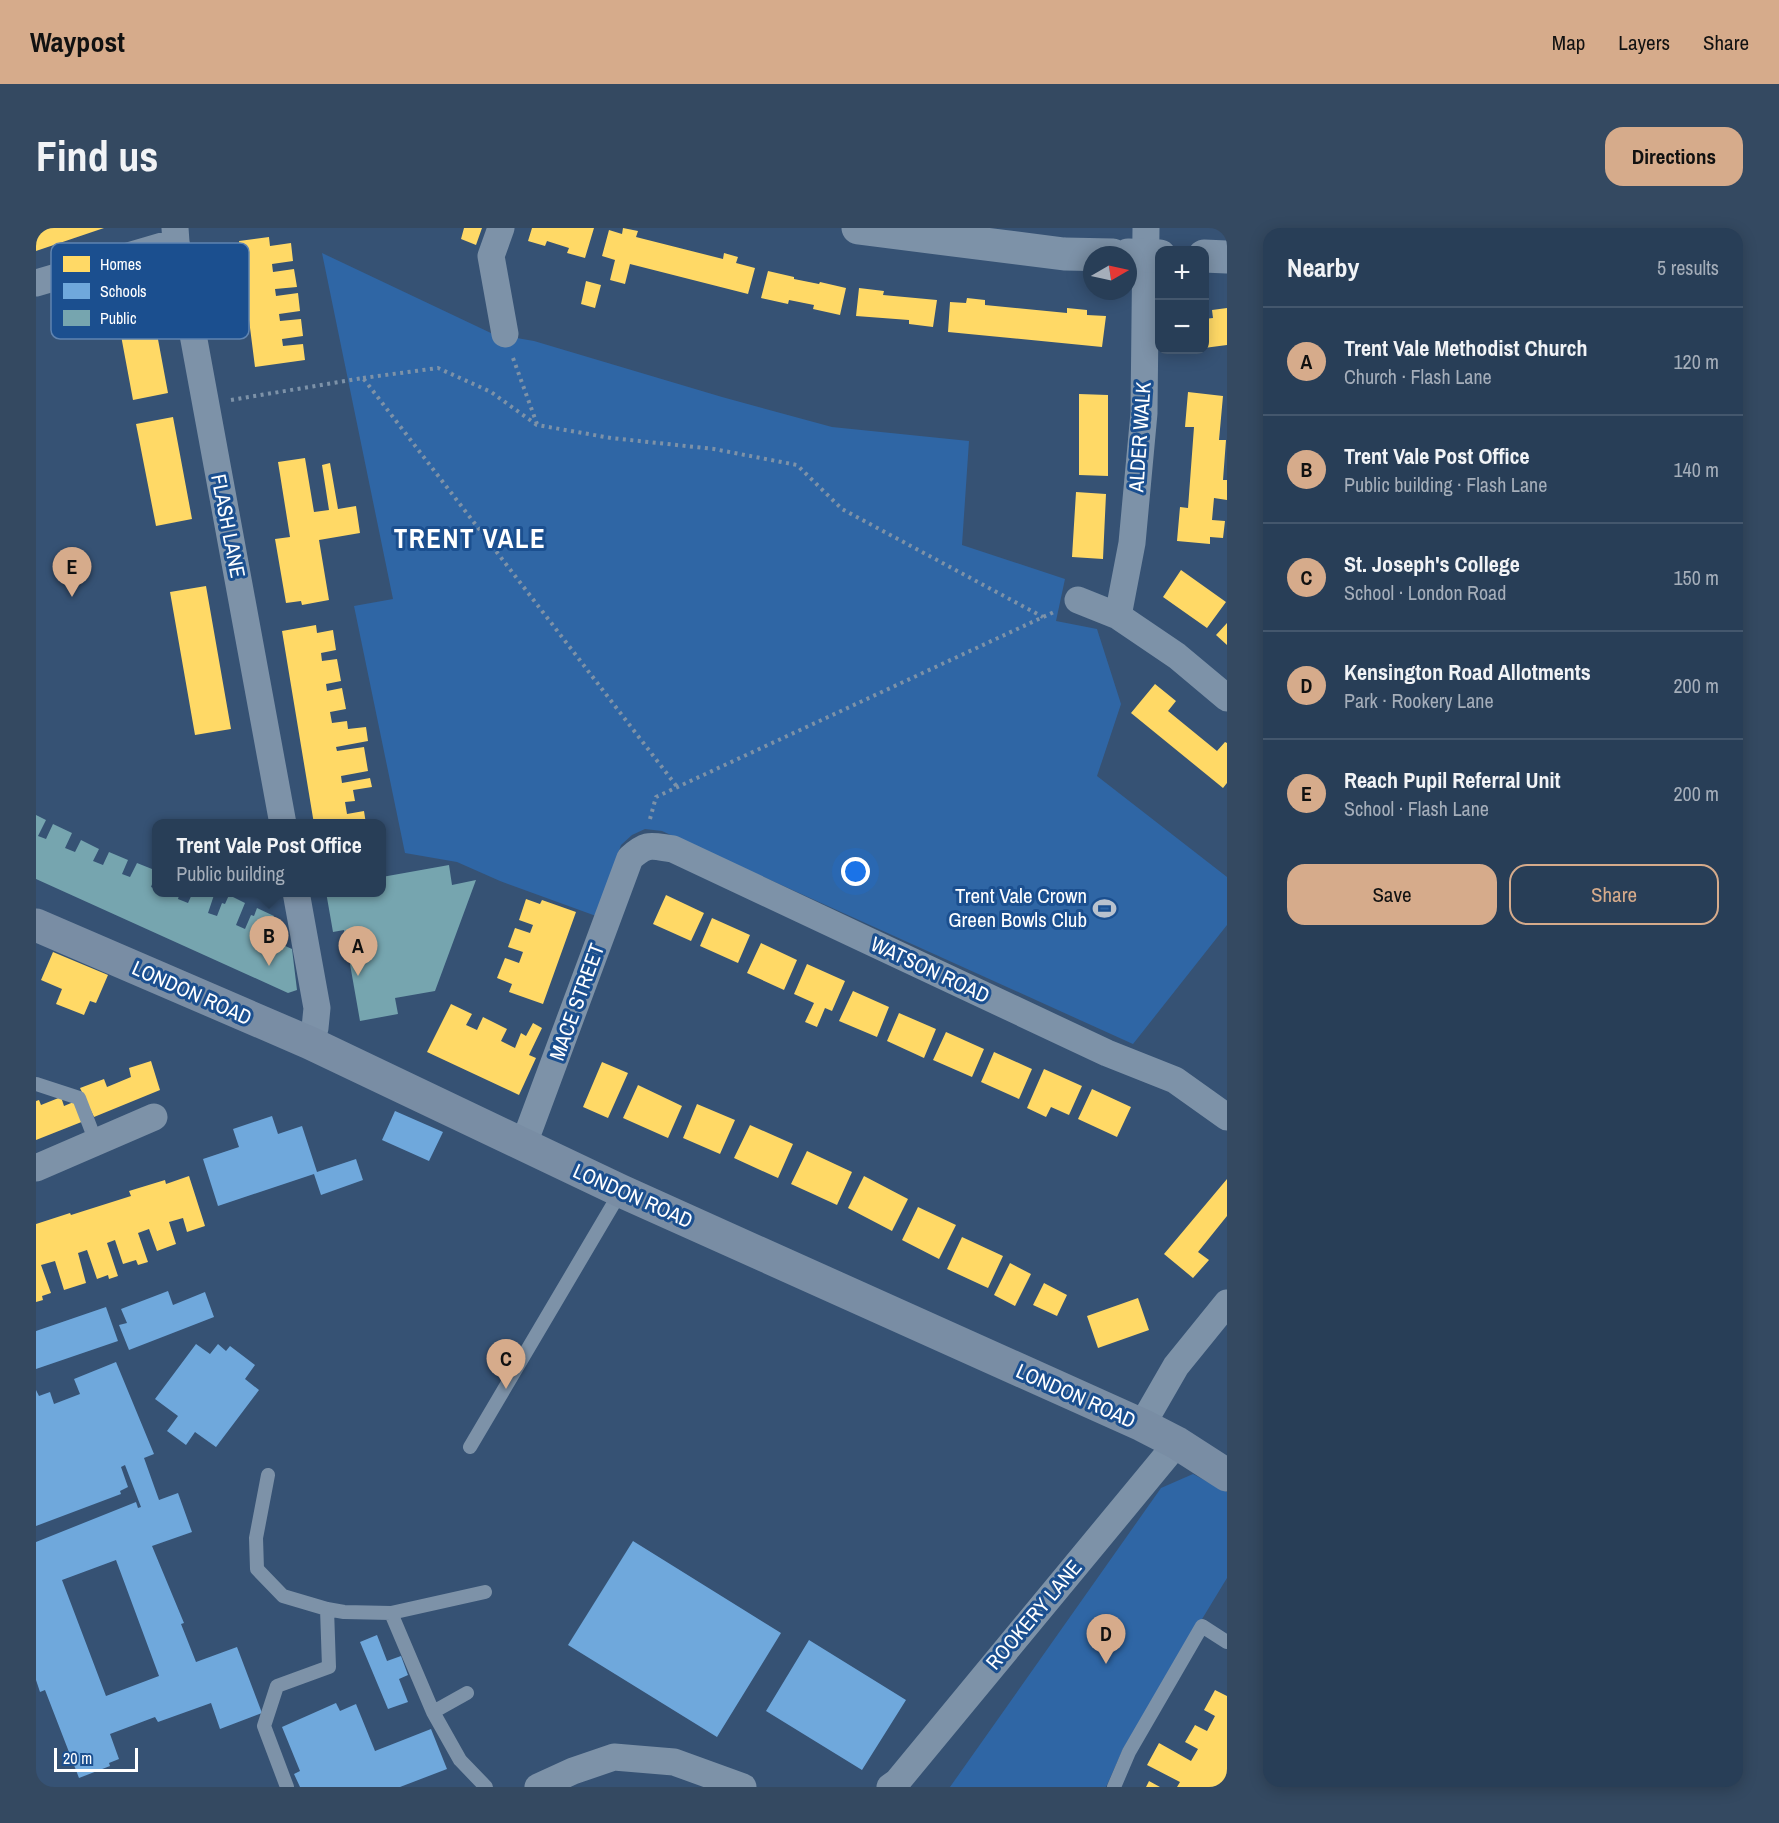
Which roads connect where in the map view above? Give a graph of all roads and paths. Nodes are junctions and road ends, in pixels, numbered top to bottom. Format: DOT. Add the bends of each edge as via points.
graph roads {
  1 [pos="501,228"];
  2 [pos="858,228"];
  3 [pos="176,235"];
  4 [pos="153,243"];
  5 [pos="1145,249"];
  6 [pos="1083,254"];
  7 [pos="1209,256"];
  8 [pos="1227,257"];
  9 [pos="51,279"];
  10 [pos="36,284"];
  11 [pos="505,334"];
  12 [pos="194,339"];
  13 [pos="363,378"];
  14 [pos="205,404"];
  15 [pos="537,425"];
  16 [pos="1078,600"];
  17 [pos="1118,616"];
  18 [pos="1043,617"];
  19 [pos="1227,698"];
  20 [pos="678,788"];
  21 [pos="282,819"];
  22 [pos="636,853"];
  23 [pos="297,897"];
  24 [pos="36,924"];
  25 [pos="310,1043"];
  26 [pos="36,1084"];
  27 [pos="154,1117"];
  28 [pos="1227,1117"];
  29 [pos="96,1142"];
  30 [pos="524,1146"];
  31 [pos="36,1168"];
  32 [pos="621,1191"];
  33 [pos="1227,1303"];
  34 [pos="1142,1425"];
  35 [pos="1177,1443"];
  36 [pos="470,1448"];
  37 [pos="1227,1474"];
  38 [pos="268,1475"];
  39 [pos="485,1592"];
  40 [pos="327,1609"];
  41 [pos="391,1614"];
  42 [pos="1227,1642"];
  43 [pos="467,1693"];
  44 [pos="433,1712"];
  45 [pos="287,1787"];
  46 [pos="486,1787"];
  47 [pos="538,1787"];
  48 [pos="743,1787"];
  49 [pos="890,1787"];
  50 [pos="1113,1787"];
  1 -- 11 [label="street" via="491,256"];
  2 -- 6 [label="street"];
  3 -- 4 [label="street"];
  5 -- 17 [label="street, ALDER WALK" via="1144,413 1131,543"];
  7 -- 8 [label="street"];
  9 -- 10 [label="street"];
  11 -- 15 [label="path"];
  12 -- 14 [label="street, FLASH LANE"];
  13 -- 14 [label="path"];
  13 -- 15 [label="path" via="438,368 491,392"];
  13 -- 20 [label="path"];
  14 -- 21 [label="street, FLASH LANE"];
  15 -- 18 [label="path" via="714,449 797,465 842,509"];
  16 -- 17 [label="street"];
  16 -- 18 [label="path"];
  17 -- 19 [label="street" via="1178,656"];
  18 -- 20 [label="path"];
  20 -- 22 [label="path" via="656,797"];
  22 -- 28 [label="street, WATSON ROAD" via="651,846 674,849 1097,1048 1175,1080"];
  22 -- 30 [label="street, MACE STREET"];
  23 -- 25 [label="street" via="317,1008"];
  24 -- 25 [label="main road, LONDON ROAD"];
  25 -- 30 [label="main road, LONDON ROAD"];
  26 -- 29 [label="lane" via="79,1098"];
  27 -- 29 [label="street"];
  29 -- 31 [label="street"];
  30 -- 32 [label="main road, LONDON ROAD"];
  32 -- 34 [label="main road, LONDON ROAD"];
  32 -- 36 [label="lane"];
  33 -- 34 [label="street" via="1176,1366"];
  34 -- 35 [label="main road, LONDON ROAD"];
  35 -- 37 [label="main road, LONDON ROAD"];
  35 -- 49 [label="street, ROOKERY LANE"];
  38 -- 40 [label="lane" via="256,1538 257,1569 283,1596"];
  39 -- 41 [label="lane"];
  40 -- 41 [label="lane"];
  40 -- 45 [label="lane" via="329,1666 277,1686 264,1726"];
  41 -- 44 [label="lane"];
  42 -- 50 [label="lane" via="1202,1626"];
  43 -- 44 [label="lane"];
  44 -- 46 [label="lane" via="460,1760"];
  47 -- 48 [label="street" via="614,1757 674,1762"];
}
